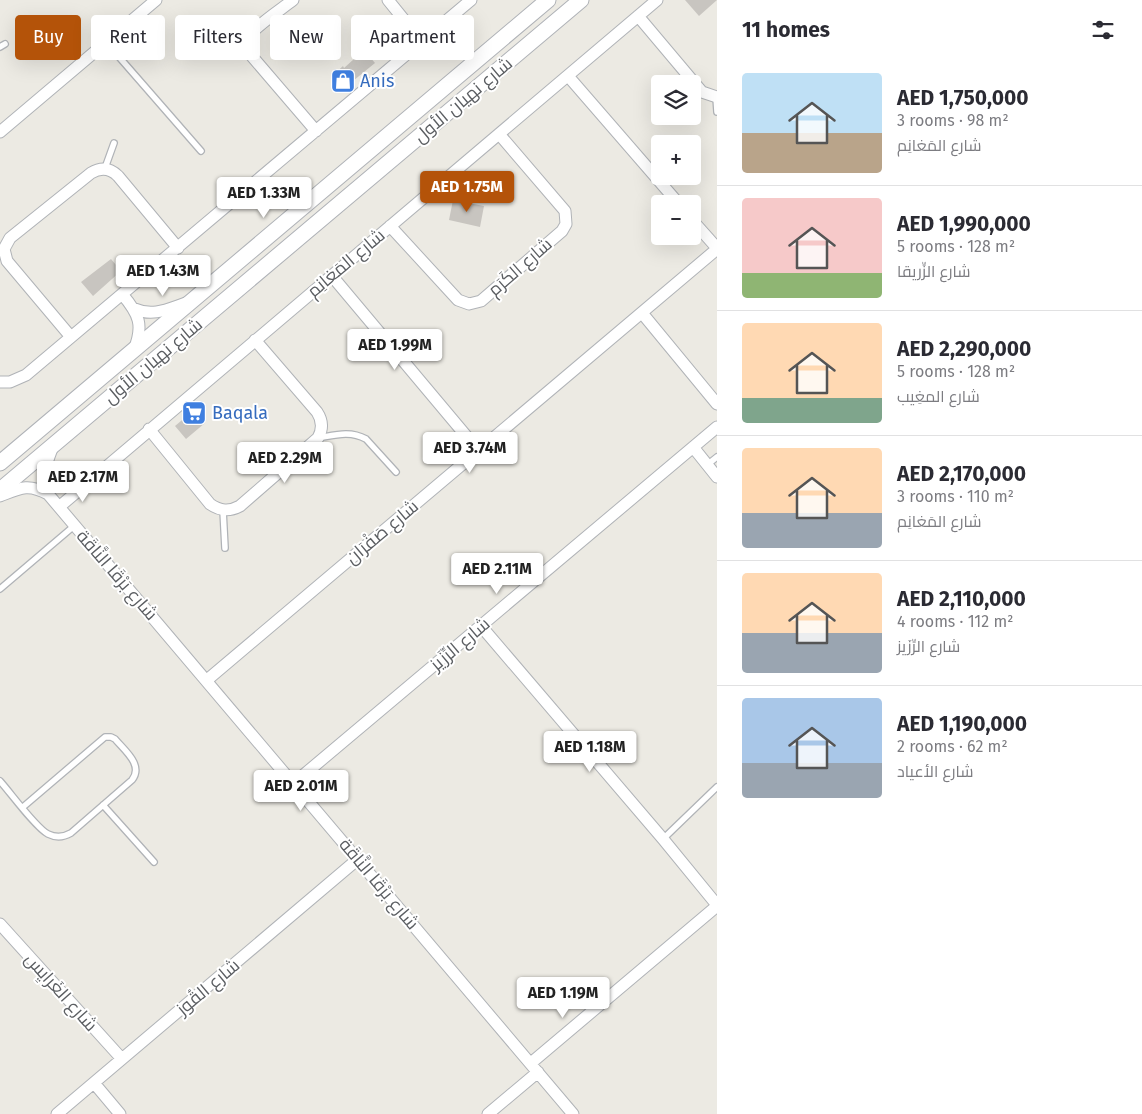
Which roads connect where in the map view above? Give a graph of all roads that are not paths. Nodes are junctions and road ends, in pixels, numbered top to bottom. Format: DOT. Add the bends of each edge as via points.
graph roads {
  1 [pos="156,0"];
  2 [pos="293,0"];
  3 [pos="388,0"];
  4 [pos="471,0"];
  5 [pos="548,0"];
  6 [pos="581,0"];
  7 [pos="656,0"];
  8 [pos="138,15"];
  9 [pos="400,15"];
  10 [pos="454,15"];
  11 [pos="638,16"];
  12 [pos="91,55"];
  13 [pos="122,60"];
  14 [pos="401,60"];
  15 [pos="568,76"];
  16 [pos="716,97"];
  17 [pos="717,112"];
  18 [pos="316,131"];
  19 [pos="0,132"];
  20 [pos="499,134"];
  21 [pos="114,143"];
  22 [pos="201,151"];
  23 [pos="105,168"];
  24 [pos="670,195"];
  25 [pos="390,226"];
  26 [pos="701,230"];
  27 [pos="178,248"];
  28 [pos="717,248"];
  29 [pos="332,276"];
  30 [pos="122,294"];
  31 [pos="191,301"];
  32 [pos="135,309"];
  33 [pos="642,313"];
  34 [pos="71,337"];
  35 [pos="255,340"];
  36 [pos="133,352"];
  37 [pos="0,382"];
  38 [pos="717,404"];
  39 [pos="717,427"];
  40 [pos="149,429"];
  41 [pos="318,438"];
  42 [pos="54,445"];
  43 [pos="693,447"];
  44 [pos="478,450"];
  45 [pos="717,456"];
  46 [pos="0,463"];
  47 [pos="707,465"];
  48 [pos="396,472"];
  49 [pos="717,477"];
  50 [pos="0,490"];
  51 [pos="48,494"];
  52 [pos="0,496"];
  53 [pos="59,507"];
  54 [pos="223,510"];
  55 [pos="74,526"];
  56 [pos="225,548"];
  57 [pos="0,589"];
  58 [pos="481,626"];
  59 [pos="207,680"];
  60 [pos="0,781"];
  61 [pos="294,783"];
  62 [pos="716,790"];
  63 [pos="103,804"];
  64 [pos="22,807"];
  65 [pos="663,839"];
  66 [pos="358,859"];
  67 [pos="154,862"];
  68 [pos="717,906"];
  69 [pos="0,924"];
  70 [pos="122,1059"];
  71 [pos="534,1068"];
  72 [pos="94,1083"];
  73 [pos="57,1114"];
  74 [pos="120,1114"];
  75 [pos="488,1114"];
  76 [pos="573,1114"];
  1 -- 8 [label="street"];
  2 -- 18 [label="street" via="254,31 248,46 250,54"];
  3 -- 9 [label="street"];
  4 -- 10 [label="street"];
  5 -- 31 [label="main road, شارع نهيان الأول"];
  6 -- 42 [label="main road, شارع نهيان الأول"];
  7 -- 11 [label="street, شارع المَغانِم"];
  11 -- 15 [label="street, شارع المَغانِم"];
  11 -- 16 [label="street" via="702,92"];
  12 -- 19 [label="street"];
  13 -- 22 [label="lane"];
  14 -- 18 [label="street"];
  15 -- 20 [label="street, شارع المَغانِم"];
  15 -- 24 [label="street"];
  16 -- 17 [label="lane"];
  18 -- 27 [label="street"];
  20 -- 25 [label="street, شارع المَغانِم"];
  20 -- 25 [label="street, شارع الكَرَم" via="564,211 566,220 562,231 481,301 469,304 458,300"];
  21 -- 23 [label="lane"];
  23 -- 27 [label="street" via="118,176"];
  23 -- 34 [label="street" via="96,170 69,190 10,238 4,249 7,261"];
  25 -- 29 [label="street, شارع المَغانِم"];
  26 -- 28 [label="street"];
  27 -- 30 [label="street"];
  28 -- 33 [label="street, شارع صَفْرَان"];
  29 -- 35 [label="street, شارع المَغانِم"];
  29 -- 44 [label="street"];
  30 -- 32 [label="street"];
  30 -- 34 [label="street"];
  31 -- 32 [label="street" via="158,313"];
  31 -- 36 [label="main road, شارع نهيان الأول"];
  32 -- 36 [label="street" via="139,326"];
  33 -- 38 [label="street"];
  33 -- 44 [label="street, شارع صَفْرَان"];
  34 -- 37 [label="street" via="21,378"];
  35 -- 40 [label="street, شارع المَغانِم"];
  35 -- 41 [label="street" via="319,415 322,426"];
  36 -- 46 [label="main road, شارع نهيان الأول"];
  39 -- 43 [label="street, شارع الرِّزَيز"];
  40 -- 53 [label="street, شارع المَغانِم"];
  40 -- 54 [label="street" via="206,501"];
  41 -- 48 [label="lane" via="346,433 360,435"];
  41 -- 54 [label="street" via="240,506"];
  42 -- 50 [label="main road, شارع نهيان الأول"];
  42 -- 51 [label="street" via="44,476"];
  43 -- 47 [label="street"];
  43 -- 58 [label="street, شارع الرِّزَيز"];
  44 -- 59 [label="street, شارع صَفْرَان"];
  45 -- 47 [label="lane"];
  47 -- 49 [label="street"];
  51 -- 52 [label="street" via="26,487"];
  51 -- 53 [label="street, شارع بَرْقَا النَّاقَة"];
  53 -- 55 [label="street, شارع بَرْقَا النَّاقَة"];
  54 -- 56 [label="lane"];
  55 -- 57 [label="lane"];
  55 -- 59 [label="street, شارع بَرْقَا النَّاقَة"];
  58 -- 61 [label="street, شارع الرِّزَيز"];
  58 -- 65 [label="street"];
  59 -- 61 [label="street, شارع بَرْقَا النَّاقَة"];
  60 -- 64 [label="lane"];
  61 -- 66 [label="street, شارع بَرْقَا النَّاقَة"];
  62 -- 65 [label="lane"];
  63 -- 64 [label="lane" via="71,833 57,837 44,831"];
  63 -- 64 [label="lane" via="132,780 136,772 134,762 111,737 102,739"];
  63 -- 67 [label="lane"];
  65 -- 68 [label="street"];
  66 -- 70 [label="street, شارع القُوز"];
  66 -- 71 [label="street, شارع بَرْقَا النَّاقَة"];
  68 -- 71 [label="street"];
  69 -- 70 [label="street, شارع الغَرايِس"];
  70 -- 72 [label="street, شارع القُوز"];
  71 -- 75 [label="street"];
  71 -- 76 [label="street, شارع بَرْقَا النَّاقَة"];
  72 -- 73 [label="street, شارع القُوز"];
  72 -- 74 [label="street"];
}
